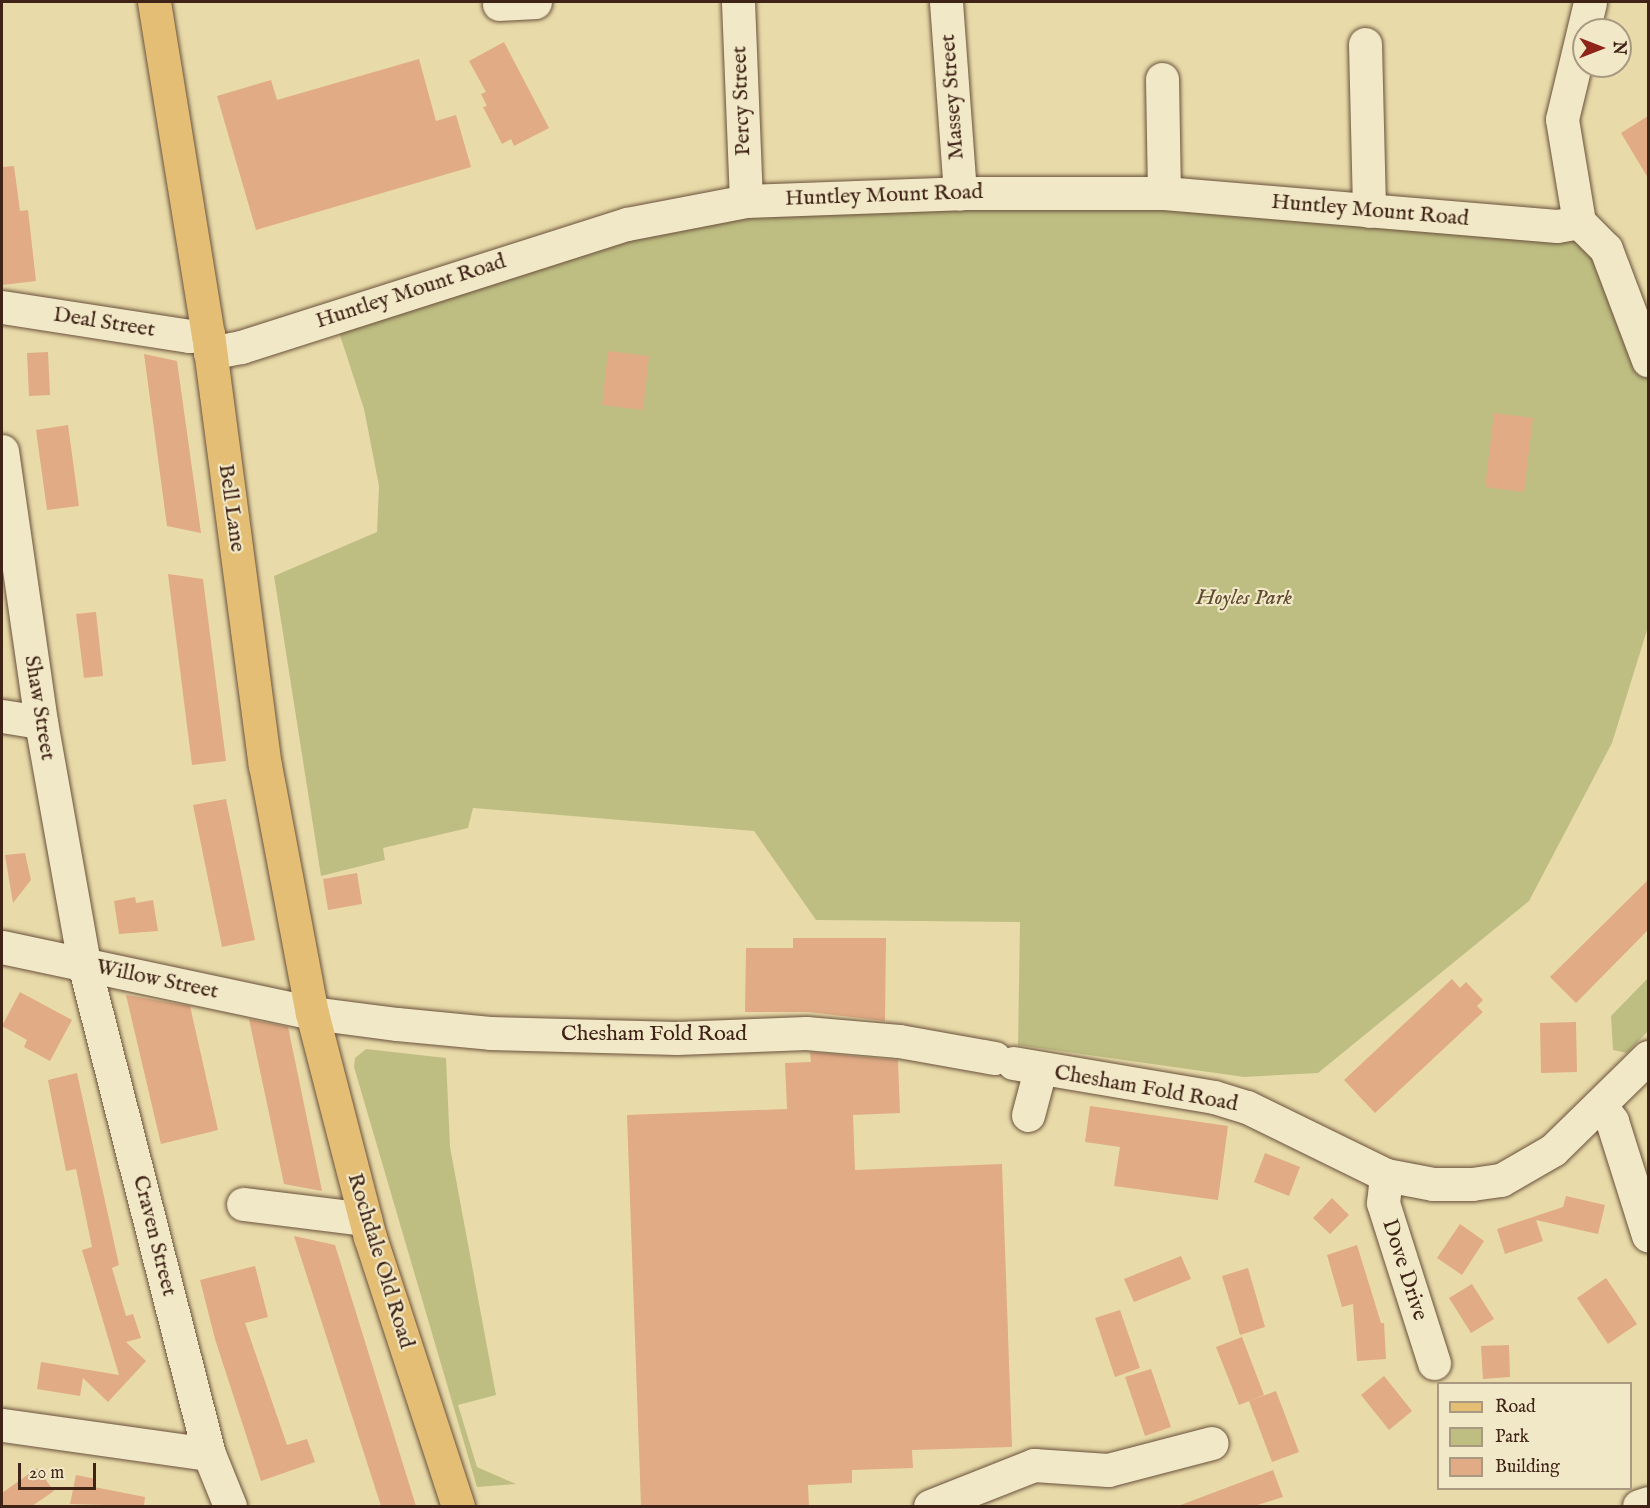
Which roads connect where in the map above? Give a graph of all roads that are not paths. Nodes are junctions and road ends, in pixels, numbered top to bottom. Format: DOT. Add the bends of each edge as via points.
graph roads {
  1 [pos="154,2"];
  2 [pos="535,2"];
  3 [pos="738,2"];
  4 [pos="946,2"];
  5 [pos="1590,2"];
  6 [pos="499,4"];
  7 [pos="1365,44"];
  8 [pos="1162,79"];
  9 [pos="960,192"];
  10 [pos="1164,193"];
  11 [pos="746,201"];
  12 [pos="1369,211"];
  13 [pos="1579,222"];
  14 [pos="2,307"];
  15 [pos="209,343"];
  16 [pos="1648,360"];
  17 [pos="2,451"];
  18 [pos="2,716"];
  19 [pos="41,722"];
  20 [pos="2,947"];
  21 [pos="84,964"];
  22 [pos="312,1013"];
  23 [pos="1648,1058"];
  24 [pos="1016,1064"];
  25 [pos="1600,1105"];
  26 [pos="1028,1115"];
  27 [pos="1386,1175"];
  28 [pos="243,1204"];
  29 [pos="365,1219"];
  30 [pos="1648,1234"];
  31 [pos="1434,1363"];
  32 [pos="2,1425"];
  33 [pos="1212,1443"];
  34 [pos="209,1454"];
  35 [pos="1648,1503"];
  36 [pos="230,1506"];
  37 [pos="458,1506"];
  38 [pos="930,1506"];
  39 [pos="1639,1506"];
  1 -- 15 [label="main road, Bell Lane"];
  2 -- 6 [label="street"];
  3 -- 11 [label="street, Percy Street"];
  4 -- 9 [label="street, Massey Street"];
  5 -- 13 [label="street" via="1562,119"];
  7 -- 12 [label="street"];
  8 -- 10 [label="street"];
  9 -- 10 [label="street, Huntley Mount Road"];
  9 -- 11 [label="street, Huntley Mount Road"];
  10 -- 12 [label="street, Huntley Mount Road"];
  11 -- 15 [label="street, Huntley Mount Road" via="627,224 241,347"];
  12 -- 13 [label="street, Huntley Mount Road" via="1557,226"];
  13 -- 16 [label="street" via="1606,249"];
  14 -- 15 [label="street, Deal Street" via="189,336"];
  15 -- 22 [label="main road, Bell Lane" via="266,773"];
  17 -- 19 [label="street, Shaw Street"];
  18 -- 19 [label="street"];
  19 -- 21 [label="street, Shaw Street"];
  20 -- 21 [label="street, Willow Street"];
  21 -- 22 [label="street, Willow Street"];
  21 -- 34 [label="street, Craven Street"];
  22 -- 24 [label="street, Chesham Fold Road" via="490,1033 677,1038 806,1033 899,1041"];
  22 -- 29 [label="main road, Rochdale Old Road"];
  23 -- 25 [label="street, Chesham Fold Road"];
  24 -- 26 [label="street"];
  24 -- 27 [label="street, Chesham Fold Road" via="1214,1097 1246,1107"];
  25 -- 27 [label="street, Chesham Fold Road" via="1553,1150 1501,1180 1433,1184"];
  25 -- 30 [label="street" via="1612,1120"];
  27 -- 31 [label="street, Dove Drive" via="1383,1203"];
  28 -- 29 [label="street"];
  29 -- 37 [label="main road, Rochdale Old Road"];
  32 -- 34 [label="street"];
  33 -- 38 [label="street" via="1108,1470 1034,1465"];
  34 -- 36 [label="street, Craven Street"];
  35 -- 39 [label="street"];
}
